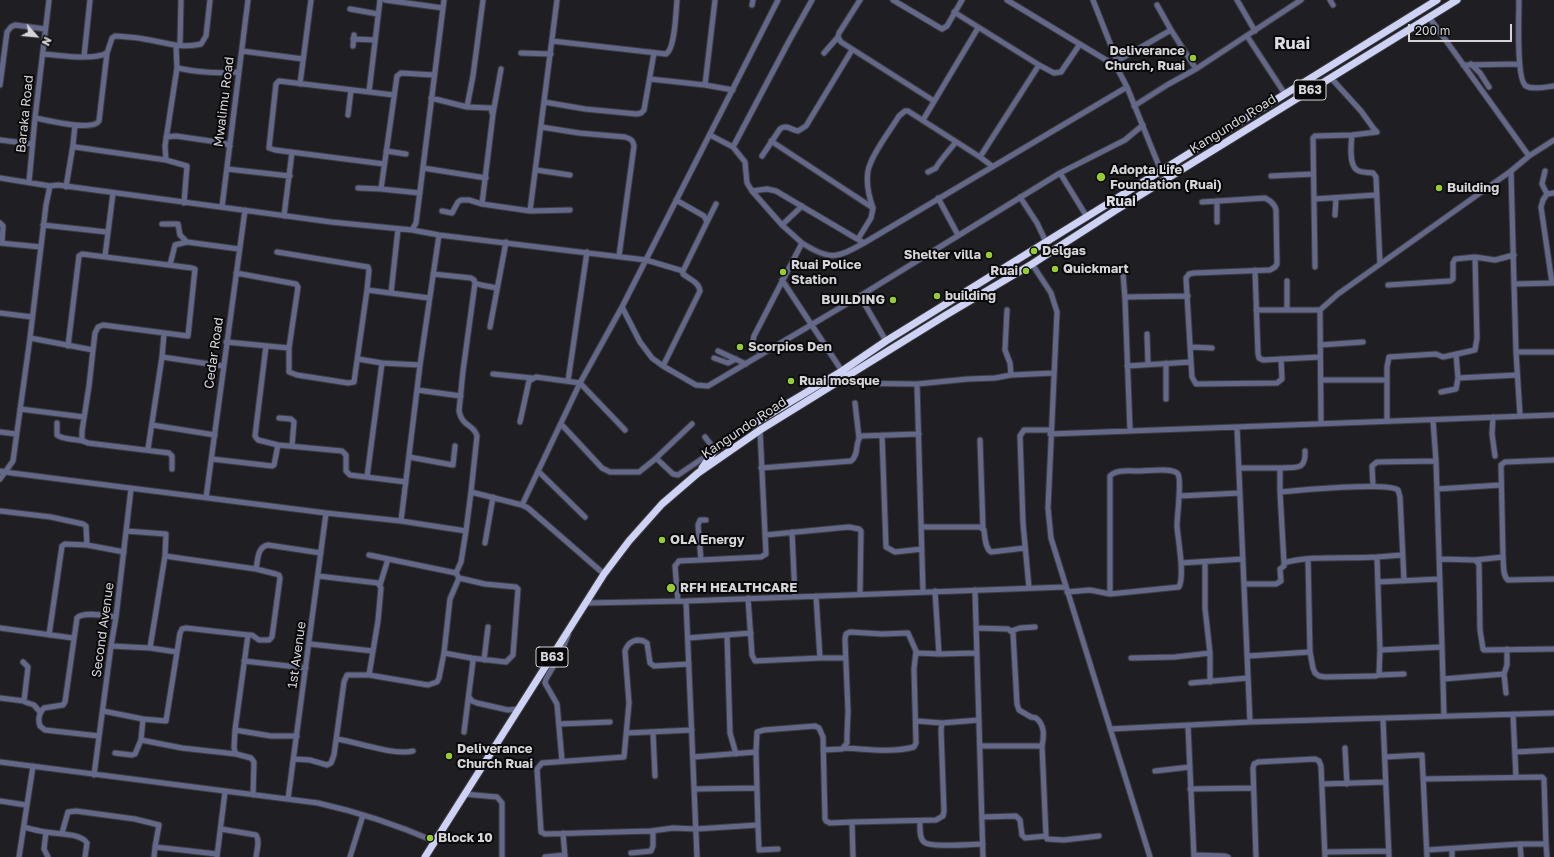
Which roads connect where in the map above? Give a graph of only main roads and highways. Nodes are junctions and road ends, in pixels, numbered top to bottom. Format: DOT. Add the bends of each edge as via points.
graph roads {
  1 [pos="1437,0"];
  2 [pos="1456,0"];
  3 [pos="1045,243"];
  4 [pos="1049,253"];
  5 [pos="735,435"];
  6 [pos="742,443"];
  7 [pos="698,473"];
  8 [pos="425,857"];
  1 -- 3 [label="highway, Kangundo Road / B63"];
  2 -- 4 [label="highway, Kangundo Road / B63"];
  3 -- 4 [label="highway"];
  3 -- 5 [label="highway, Kangundo Road / B63"];
  4 -- 6 [label="highway, Kangundo Road / B63"];
  5 -- 6 [label="highway"];
  5 -- 7 [label="highway, Kangundo Road / B63" via="715,450"];
  6 -- 7 [label="highway, Kangundo Road / B63"];
  7 -- 8 [label="highway, Kangundo Road / B63" via="650,516 604,574"];
}
